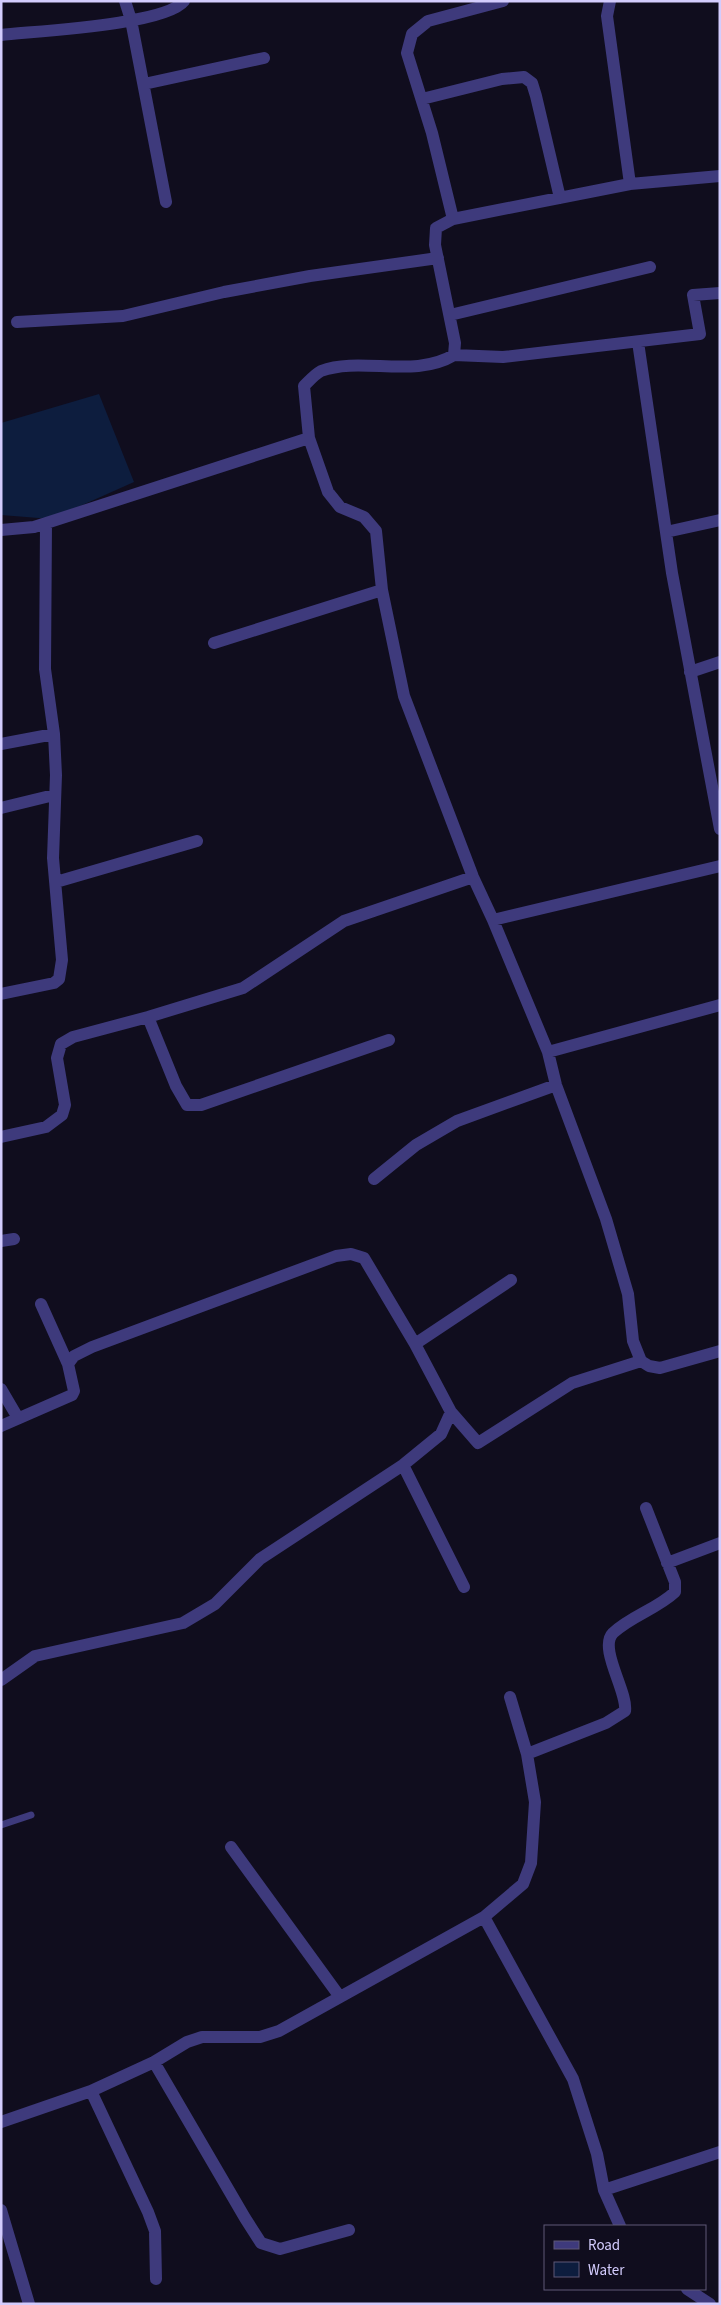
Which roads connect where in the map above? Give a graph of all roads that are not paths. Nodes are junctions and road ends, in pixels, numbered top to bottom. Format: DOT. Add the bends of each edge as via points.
graph roads {
  1 [pos="125,1"];
  2 [pos="184,1"];
  3 [pos="503,1"];
  4 [pos="610,1"];
  5 [pos="458,7"];
  6 [pos="131,20"];
  7 [pos="1,35"];
  8 [pos="264,58"];
  9 [pos="144,84"];
  10 [pos="422,99"];
  11 [pos="720,176"];
  12 [pos="630,184"];
  13 [pos="560,198"];
  14 [pos="166,202"];
  15 [pos="453,219"];
  16 [pos="438,258"];
  17 [pos="650,266"];
  18 [pos="720,292"];
  19 [pos="450,315"];
  20 [pos="16,322"];
  21 [pos="638,342"];
  22 [pos="454,355"];
  23 [pos="309,438"];
  24 [pos="720,520"];
  25 [pos="46,523"];
  26 [pos="1,530"];
  27 [pos="666,532"];
  28 [pos="382,590"];
  29 [pos="214,643"];
  30 [pos="720,662"];
  31 [pos="690,672"];
  32 [pos="54,734"];
  33 [pos="1,744"];
  34 [pos="54,795"];
  35 [pos="1,808"];
  36 [pos="720,829"];
  37 [pos="197,841"];
  38 [pos="720,866"];
  39 [pos="473,877"];
  40 [pos="56,882"];
  41 [pos="493,920"];
  42 [pos="1,994"];
  43 [pos="720,1005"];
  44 [pos="148,1017"];
  45 [pos="389,1040"];
  46 [pos="548,1052"];
  47 [pos="556,1085"];
  48 [pos="1,1137"];
  49 [pos="374,1179"];
  50 [pos="14,1239"];
  51 [pos="1,1241"];
  52 [pos="511,1280"];
  53 [pos="40,1304"];
  54 [pos="416,1344"];
  55 [pos="720,1350"];
  56 [pos="641,1361"];
  57 [pos="68,1364"];
  58 [pos="1,1389"];
  59 [pos="451,1412"];
  60 [pos="18,1418"];
  61 [pos="1,1426"];
  62 [pos="403,1465"];
  63 [pos="646,1508"];
  64 [pos="720,1543"];
  65 [pos="667,1563"];
  66 [pos="464,1587"];
  67 [pos="1,1680"];
  68 [pos="510,1697"];
  69 [pos="527,1754"];
  70 [pos="31,1815"];
  71 [pos="1,1825"];
  72 [pos="231,1847"];
  73 [pos="484,1917"];
  74 [pos="340,1997"];
  75 [pos="154,2062"];
  76 [pos="91,2091"];
  77 [pos="1,2122"];
  78 [pos="720,2152"];
  79 [pos="604,2190"];
  80 [pos="1,2210"];
  81 [pos="620,2225"];
  82 [pos="349,2230"];
  83 [pos="156,2279"];
  84 [pos="689,2290"];
  85 [pos="29,2304"];
  86 [pos="710,2304"];
  1 -- 6 [label="street"];
  2 -- 6 [label="street" via="179,7 160,15"];
  3 -- 5 [label="street"];
  4 -- 12 [label="street" via="606,16"];
  5 -- 10 [label="street" via="412,34 408,53"];
  6 -- 7 [label="street"];
  6 -- 9 [label="street"];
  8 -- 9 [label="street"];
  9 -- 14 [label="street"];
  10 -- 13 [label="street" via="502,79 524,77 532,83 536,96"];
  10 -- 15 [label="street"];
  11 -- 12 [label="street"];
  12 -- 13 [label="street"];
  13 -- 15 [label="street"];
  15 -- 16 [label="street" via="436,228 434,245"];
  16 -- 19 [label="street"];
  16 -- 20 [label="street" via="224,292 124,316"];
  17 -- 19 [label="street"];
  18 -- 21 [label="street" via="693,295 700,334"];
  19 -- 22 [label="street"];
  21 -- 22 [label="street" via="503,357"];
  21 -- 27 [label="street"];
  22 -- 23 [label="street" via="444,361 408,367 338,367 319,372 304,386"];
  23 -- 25 [label="street"];
  23 -- 28 [label="street" via="328,492 340,508 364,518 376,531"];
  24 -- 27 [label="street"];
  25 -- 26 [label="street"];
  25 -- 32 [label="street" via="45,669"];
  27 -- 31 [label="street"];
  28 -- 29 [label="street"];
  28 -- 39 [label="street" via="404,696"];
  30 -- 31 [label="street"];
  31 -- 36 [label="street"];
  32 -- 33 [label="street"];
  32 -- 34 [label="street"];
  34 -- 35 [label="street"];
  34 -- 40 [label="street"];
  37 -- 40 [label="street"];
  38 -- 41 [label="street"];
  39 -- 41 [label="street"];
  39 -- 44 [label="street" via="344,921 243,988"];
  40 -- 42 [label="street" via="62,960 59,979 54,983"];
  41 -- 46 [label="street"];
  43 -- 46 [label="street"];
  44 -- 45 [label="street" via="187,1105 201,1105"];
  44 -- 48 [label="street" via="73,1037 61,1044 57,1058 65,1104 62,1115 46,1127"];
  46 -- 47 [label="street"];
  47 -- 49 [label="street" via="456,1122 416,1145"];
  47 -- 56 [label="street" via="606,1219 628,1294 633,1342"];
  50 -- 51 [label="street"];
  52 -- 54 [label="street"];
  53 -- 57 [label="street"];
  54 -- 57 [label="street" via="364,1258 351,1254 336,1256 92,1347 74,1356"];
  54 -- 59 [label="street"];
  55 -- 56 [label="street" via="660,1368"];
  56 -- 59 [label="street" via="572,1383 478,1443"];
  57 -- 60 [label="street" via="72,1395"];
  58 -- 60 [label="street"];
  59 -- 62 [label="street" via="441,1434"];
  60 -- 61 [label="street"];
  62 -- 66 [label="street"];
  62 -- 67 [label="street" via="260,1560 215,1604 183,1623 35,1656"];
  63 -- 65 [label="street"];
  64 -- 65 [label="street"];
  65 -- 69 [label="street" via="675,1582 675,1592 611,1634 608,1644 626,1703 625,1711 606,1723"];
  68 -- 69 [label="street"];
  69 -- 73 [label="street" via="535,1802 531,1863 523,1884"];
  70 -- 71 [label="lane"];
  72 -- 74 [label="street"];
  73 -- 74 [label="street"];
  73 -- 79 [label="street" via="573,2079 597,2154"];
  74 -- 75 [label="street" via="279,2032 260,2037 202,2037"];
  75 -- 76 [label="street"];
  75 -- 82 [label="street" via="261,2243 280,2249"];
  76 -- 77 [label="street"];
  76 -- 83 [label="street" via="155,2231"];
  78 -- 79 [label="street"];
  79 -- 81 [label="street"];
  80 -- 85 [label="street"];
  84 -- 86 [label="street"];
}
